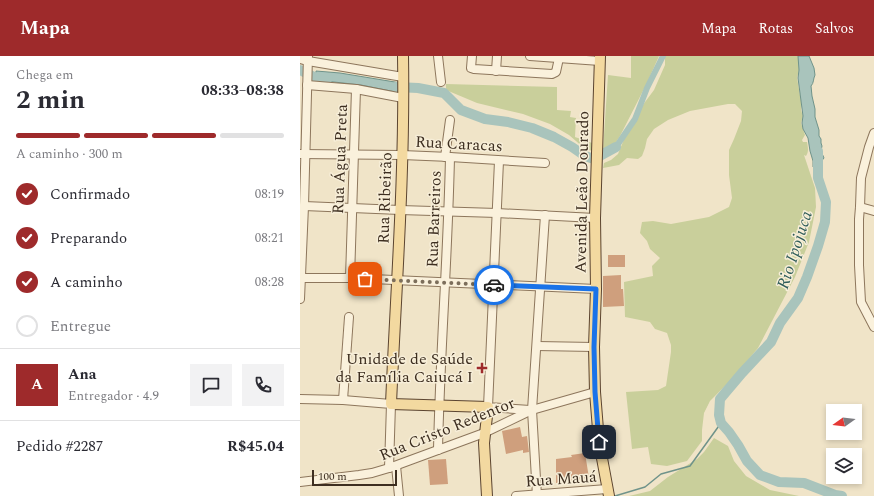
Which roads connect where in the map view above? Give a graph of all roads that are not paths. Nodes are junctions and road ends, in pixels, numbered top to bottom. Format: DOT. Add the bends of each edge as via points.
graph roads {
  1 [pos="403,56"];
  2 [pos="438,56"];
  3 [pos="472,56"];
  4 [pos="497,56"];
  5 [pos="530,56"];
  6 [pos="546,57"];
  7 [pos="559,58"];
  8 [pos="600,58"];
  9 [pos="306,61"];
  10 [pos="496,71"];
  11 [pos="403,78"];
  12 [pos="441,82"];
  13 [pos="307,83"];
  14 [pos="356,89"];
  15 [pos="403,97"];
  16 [pos="450,120"];
  17 [pos="874,133"];
  18 [pos="871,148"];
  19 [pos="303,155"];
  20 [pos="354,155"];
  21 [pos="402,155"];
  22 [pos="447,157"];
  23 [pos="499,161"];
  24 [pos="545,163"];
  25 [pos="304,206"];
  26 [pos="860,206"];
  27 [pos="352,208"];
  28 [pos="400,210"];
  29 [pos="449,211"];
  30 [pos="874,211"];
  31 [pos="497,213"];
  32 [pos="545,215"];
  33 [pos="595,218"];
  34 [pos="300,278"];
  35 [pos="350,278"];
  36 [pos="397,281"];
  37 [pos="445,282"];
  38 [pos="493,285"];
  39 [pos="541,286"];
  40 [pos="596,289"];
  41 [pos="300,299"];
  42 [pos="349,317"];
  43 [pos="874,327"];
  44 [pos="536,346"];
  45 [pos="594,347"];
  46 [pos="595,392"];
  47 [pos="300,399"];
  48 [pos="343,400"];
  49 [pos="391,404"];
  50 [pos="439,405"];
  51 [pos="488,407"];
  52 [pos="532,410"];
  53 [pos="484,433"];
  54 [pos="438,450"];
  55 [pos="393,467"];
  56 [pos="300,482"];
  57 [pos="608,493"];
  58 [pos="537,495"];
  59 [pos="399,496"];
  60 [pos="487,496"];
  61 [pos="516,496"];
  1 -- 11 [label="main road, Rua Ribeirão"];
  2 -- 12 [label="street"];
  3 -- 10 [label="street" via="472,69"];
  4 -- 10 [label="street"];
  5 -- 6 [label="street"];
  6 -- 7 [label="street"];
  7 -- 8 [label="street"];
  7 -- 10 [label="street" via="554,74"];
  8 -- 33 [label="main road, Avenida Leão Dourado"];
  9 -- 11 [label="street"];
  9 -- 13 [label="street"];
  11 -- 15 [label="main road, Rua Ribeirão"];
  13 -- 14 [label="street"];
  13 -- 19 [label="street"];
  14 -- 15 [label="street, Rua Água Preta"];
  14 -- 20 [label="street, Rua Água Preta"];
  15 -- 21 [label="main road, Rua Ribeirão"];
  16 -- 22 [label="street, Rua Barreiros"];
  17 -- 18 [label="street"];
  18 -- 26 [label="street" via="861,178"];
  19 -- 20 [label="street, Rua Caracas"];
  19 -- 25 [label="street"];
  20 -- 21 [label="street, Rua Caracas"];
  20 -- 27 [label="street, Rua Água Preta"];
  21 -- 22 [label="street, Rua Caracas"];
  21 -- 28 [label="main road, Rua Ribeirão"];
  22 -- 23 [label="street, Rua Caracas"];
  22 -- 29 [label="street, Rua Barreiros"];
  23 -- 24 [label="street, Rua Caracas"];
  23 -- 31 [label="street"];
  25 -- 27 [label="street"];
  25 -- 34 [label="street"];
  26 -- 30 [label="street"];
  26 -- 43 [label="street" via="861,302"];
  27 -- 28 [label="street"];
  27 -- 35 [label="street, Rua Água Preta"];
  28 -- 29 [label="street"];
  28 -- 36 [label="main road, Rua Ribeirão"];
  29 -- 31 [label="street"];
  29 -- 37 [label="street, Rua Barreiros"];
  31 -- 32 [label="street"];
  31 -- 38 [label="street"];
  32 -- 33 [label="street"];
  32 -- 39 [label="street"];
  33 -- 40 [label="main road, Avenida Leão Dourado"];
  34 -- 35 [label="street"];
  34 -- 41 [label="street"];
  35 -- 36 [label="street"];
  36 -- 37 [label="street"];
  36 -- 49 [label="main road, Rua Ribeirão"];
  37 -- 38 [label="street"];
  37 -- 50 [label="street, Rua Barreiros"];
  38 -- 39 [label="street"];
  38 -- 51 [label="street"];
  39 -- 40 [label="street"];
  39 -- 44 [label="street"];
  40 -- 45 [label="main road, Avenida Leão Dourado"];
  42 -- 48 [label="street"];
  44 -- 45 [label="street"];
  44 -- 52 [label="street"];
  45 -- 46 [label="main road, Avenida Leão Dourado"];
  46 -- 52 [label="street"];
  46 -- 57 [label="main road, Avenida Leão Dourado" via="599,442"];
  47 -- 48 [label="street"];
  48 -- 49 [label="street"];
  49 -- 50 [label="main road"];
  49 -- 55 [label="street, Rua Ribeirão"];
  50 -- 51 [label="main road"];
  50 -- 54 [label="street, Rua Barreiros"];
  51 -- 52 [label="street"];
  51 -- 53 [label="main road"];
  52 -- 53 [label="street, Rua Cristo Redentor"];
  52 -- 58 [label="street"];
  53 -- 54 [label="street, Rua Cristo Redentor"];
  53 -- 60 [label="main road"];
  54 -- 55 [label="street, Rua Cristo Redentor"];
  55 -- 56 [label="street, Rua Cristo Redentor" via="372,473"];
  55 -- 59 [label="street, Rua Ribeirão"];
  57 -- 58 [label="street, Rua Mauá"];
  58 -- 61 [label="street, Rua Mauá"];
}
